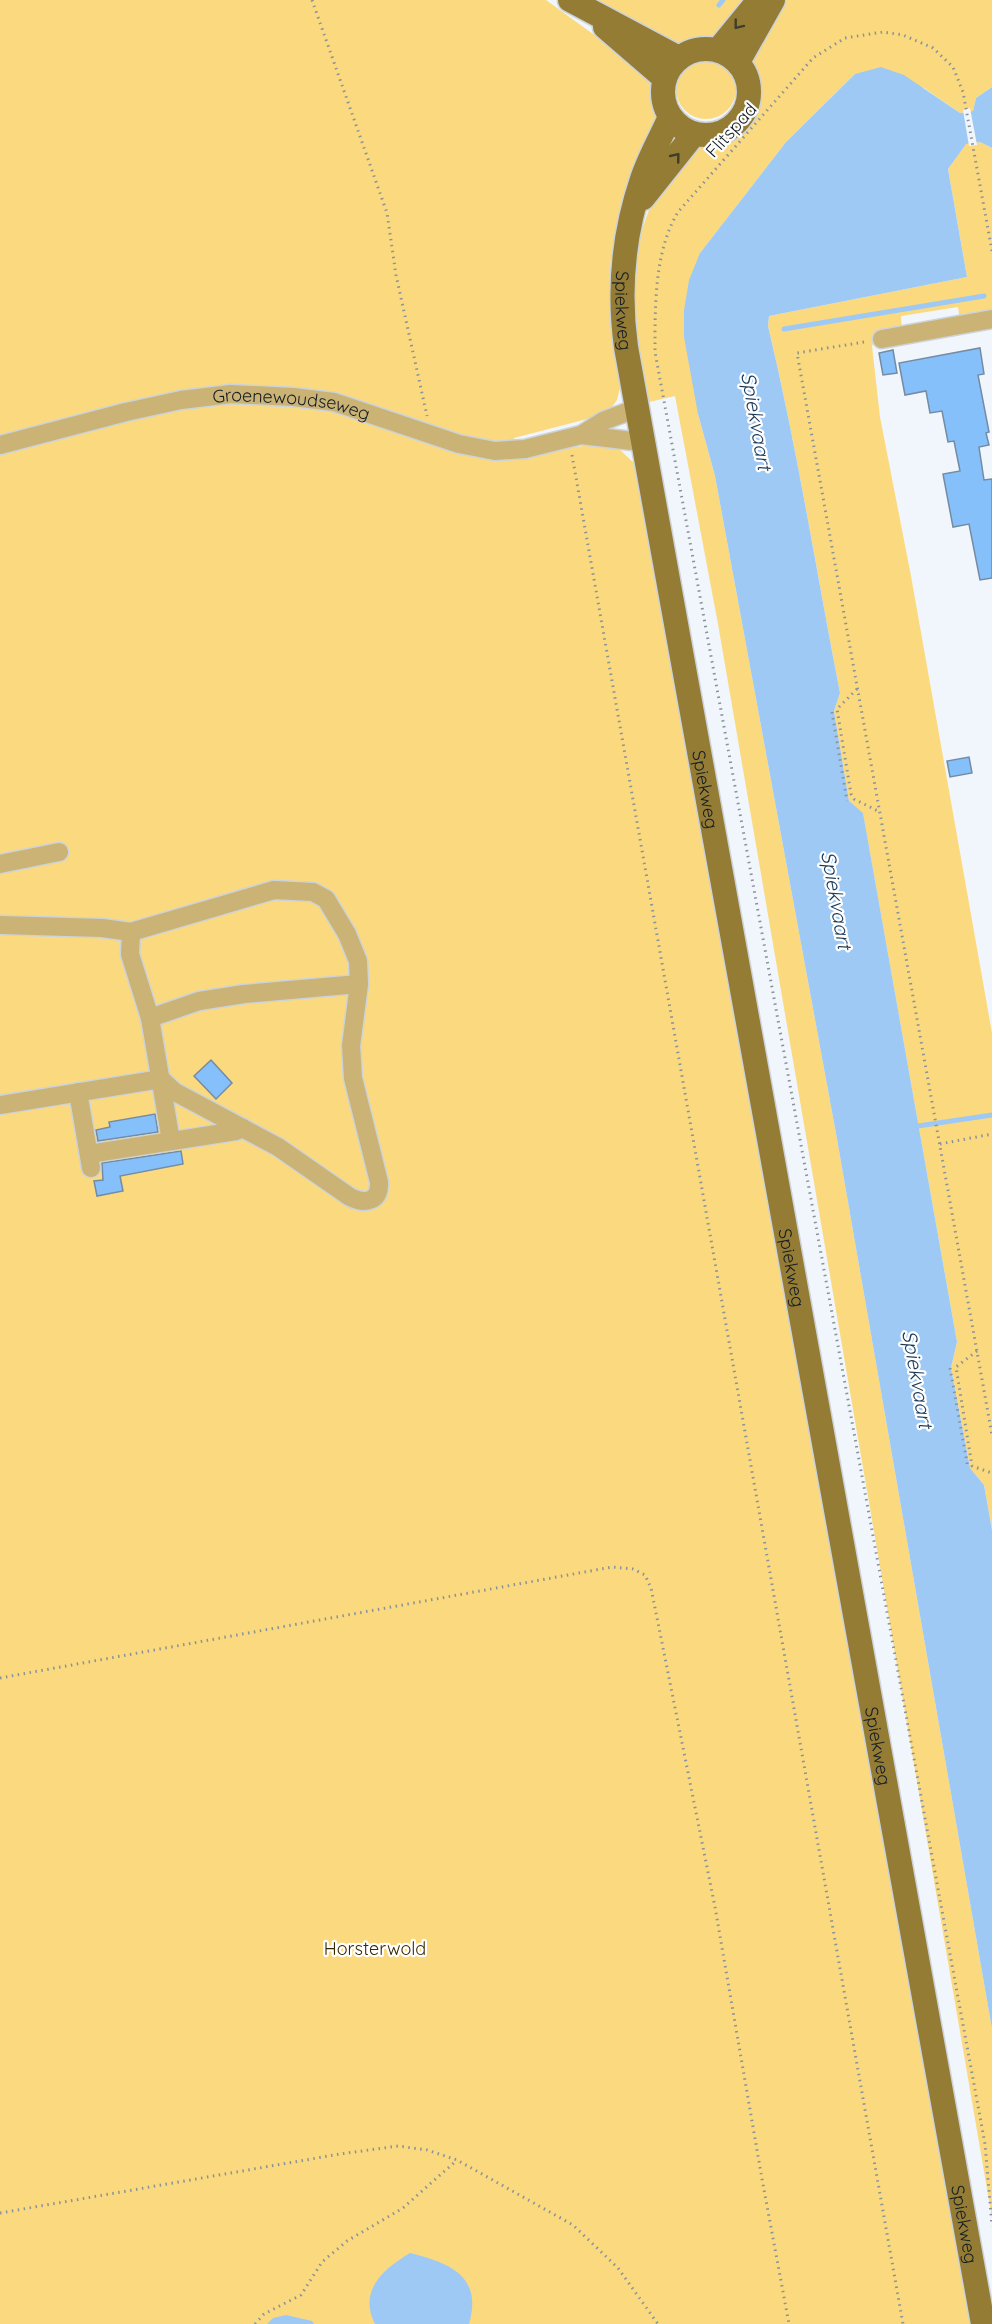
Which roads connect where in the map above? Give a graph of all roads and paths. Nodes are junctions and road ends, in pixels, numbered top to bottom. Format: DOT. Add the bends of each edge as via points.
graph roads {
  1 [pos="312,0"];
  2 [pos="570,0"];
  3 [pos="759,0"];
  4 [pos="773,0"];
  5 [pos="593,15"];
  6 [pos="728,56"];
  7 [pos="679,58"];
  8 [pos="664,78"];
  9 [pos="670,117"];
  10 [pos="694,134"];
  11 [pos="633,213"];
  12 [pos="992,250"];
  13 [pos="992,319"];
  14 [pos="882,339"];
  15 [pos="665,403"];
  16 [pos="635,409"];
  17 [pos="429,432"];
  18 [pos="575,437"];
  19 [pos="641,442"];
  20 [pos="0,445"];
  21 [pos="857,689"];
  22 [pos="832,712"];
  23 [pos="847,801"];
  24 [pos="880,812"];
  25 [pos="59,852"];
  26 [pos="0,864"];
  27 [pos="0,925"];
  28 [pos="131,932"];
  29 [pos="359,984"];
  30 [pos="150,1018"];
  31 [pos="161,1079"];
  32 [pos="78,1092"];
  33 [pos="0,1105"];
  34 [pos="243,1128"];
  35 [pos="992,1134"];
  36 [pos="171,1141"];
  37 [pos="940,1144"];
  38 [pos="977,1351"];
  39 [pos="950,1368"];
  40 [pos="992,1435"];
  41 [pos="968,1467"];
  42 [pos="992,1473"];
  43 [pos="0,1678"];
  44 [pos="458,2160"];
  45 [pos="0,2213"];
  46 [pos="992,2226"];
  47 [pos="255,2324"];
  48 [pos="658,2324"];
  49 [pos="789,2324"];
  50 [pos="903,2324"];
  51 [pos="983,2324"];
  1 -- 17 [label="path" via="387,213"];
  2 -- 5 [label="main road"];
  3 -- 6 [label="main road, one-way"];
  4 -- 6 [label="main road"];
  5 -- 7 [label="main road" via="620,25"];
  5 -- 8 [label="main road"];
  6 -- 7 [label="main road" via="691,51"];
  6 -- 10 [label="main road" via="746,74 750,87 744,115 722,133"];
  7 -- 8 [label="main road"];
  8 -- 9 [label="main road" via="663,98"];
  9 -- 10 [label="main road"];
  9 -- 11 [label="main road, Spiekweg" via="642,179"];
  11 -- 10 [label="main road, Spiekweg, one-way"];
  11 -- 16 [label="main road, Spiekweg" via="626,238 621,294"];
  12 -- 15 [label="path, Flitspad" via="963,92 953,67 933,48 903,35 883,32 845,38 813,58 703,182 668,228 655,315 655,352"];
  13 -- 14 [label="street"];
  14 -- 21 [label="path" via="797,352"];
  15 -- 46 [label="path, Spiekweg" via="985,2144"];
  16 -- 18 [label="street, Groenewoudseweg"];
  16 -- 19 [label="main road, Spiekweg"];
  17 -- 18 [label="street, Groenewoudseweg" via="459,444 495,451 525,449"];
  17 -- 20 [label="street, Groenewoudseweg" via="334,402 231,394 126,412"];
  18 -- 19 [label="street, Groenewoudseweg"];
  18 -- 50 [label="path"];
  19 -- 51 [label="main road, Spiekweg"];
  21 -- 24 [label="path"];
  21 -- 24 [label="path" via="837,709 851,794"];
  22 -- 23 [label="path"];
  24 -- 37 [label="path"];
  25 -- 26 [label="street"];
  27 -- 28 [label="street"];
  28 -- 29 [label="street" via="274,890 313,892 326,899 347,934 358,961"];
  28 -- 30 [label="street" via="130,954"];
  29 -- 30 [label="street" via="199,1001"];
  29 -- 34 [label="street" via="351,1061 380,1192 369,1201 350,1197 303,1162"];
  30 -- 31 [label="street"];
  31 -- 32 [label="street"];
  31 -- 34 [label="street" via="175,1092"];
  31 -- 36 [label="street"];
  32 -- 33 [label="street"];
  32 -- 36 [label="street" via="90,1161"];
  34 -- 36 [label="street"];
  35 -- 37 [label="path"];
  37 -- 38 [label="path"];
  38 -- 40 [label="path"];
  38 -- 42 [label="path" via="956,1366 972,1466"];
  39 -- 41 [label="path"];
  43 -- 49 [label="path" via="612,1567 633,1569 645,1575 651,1588 716,1907"];
  44 -- 45 [label="path" via="398,2146"];
  44 -- 47 [label="path" via="403,2208 347,2241 322,2262 301,2295 264,2314"];
  44 -- 48 [label="path" via="573,2225 618,2268"];
}
